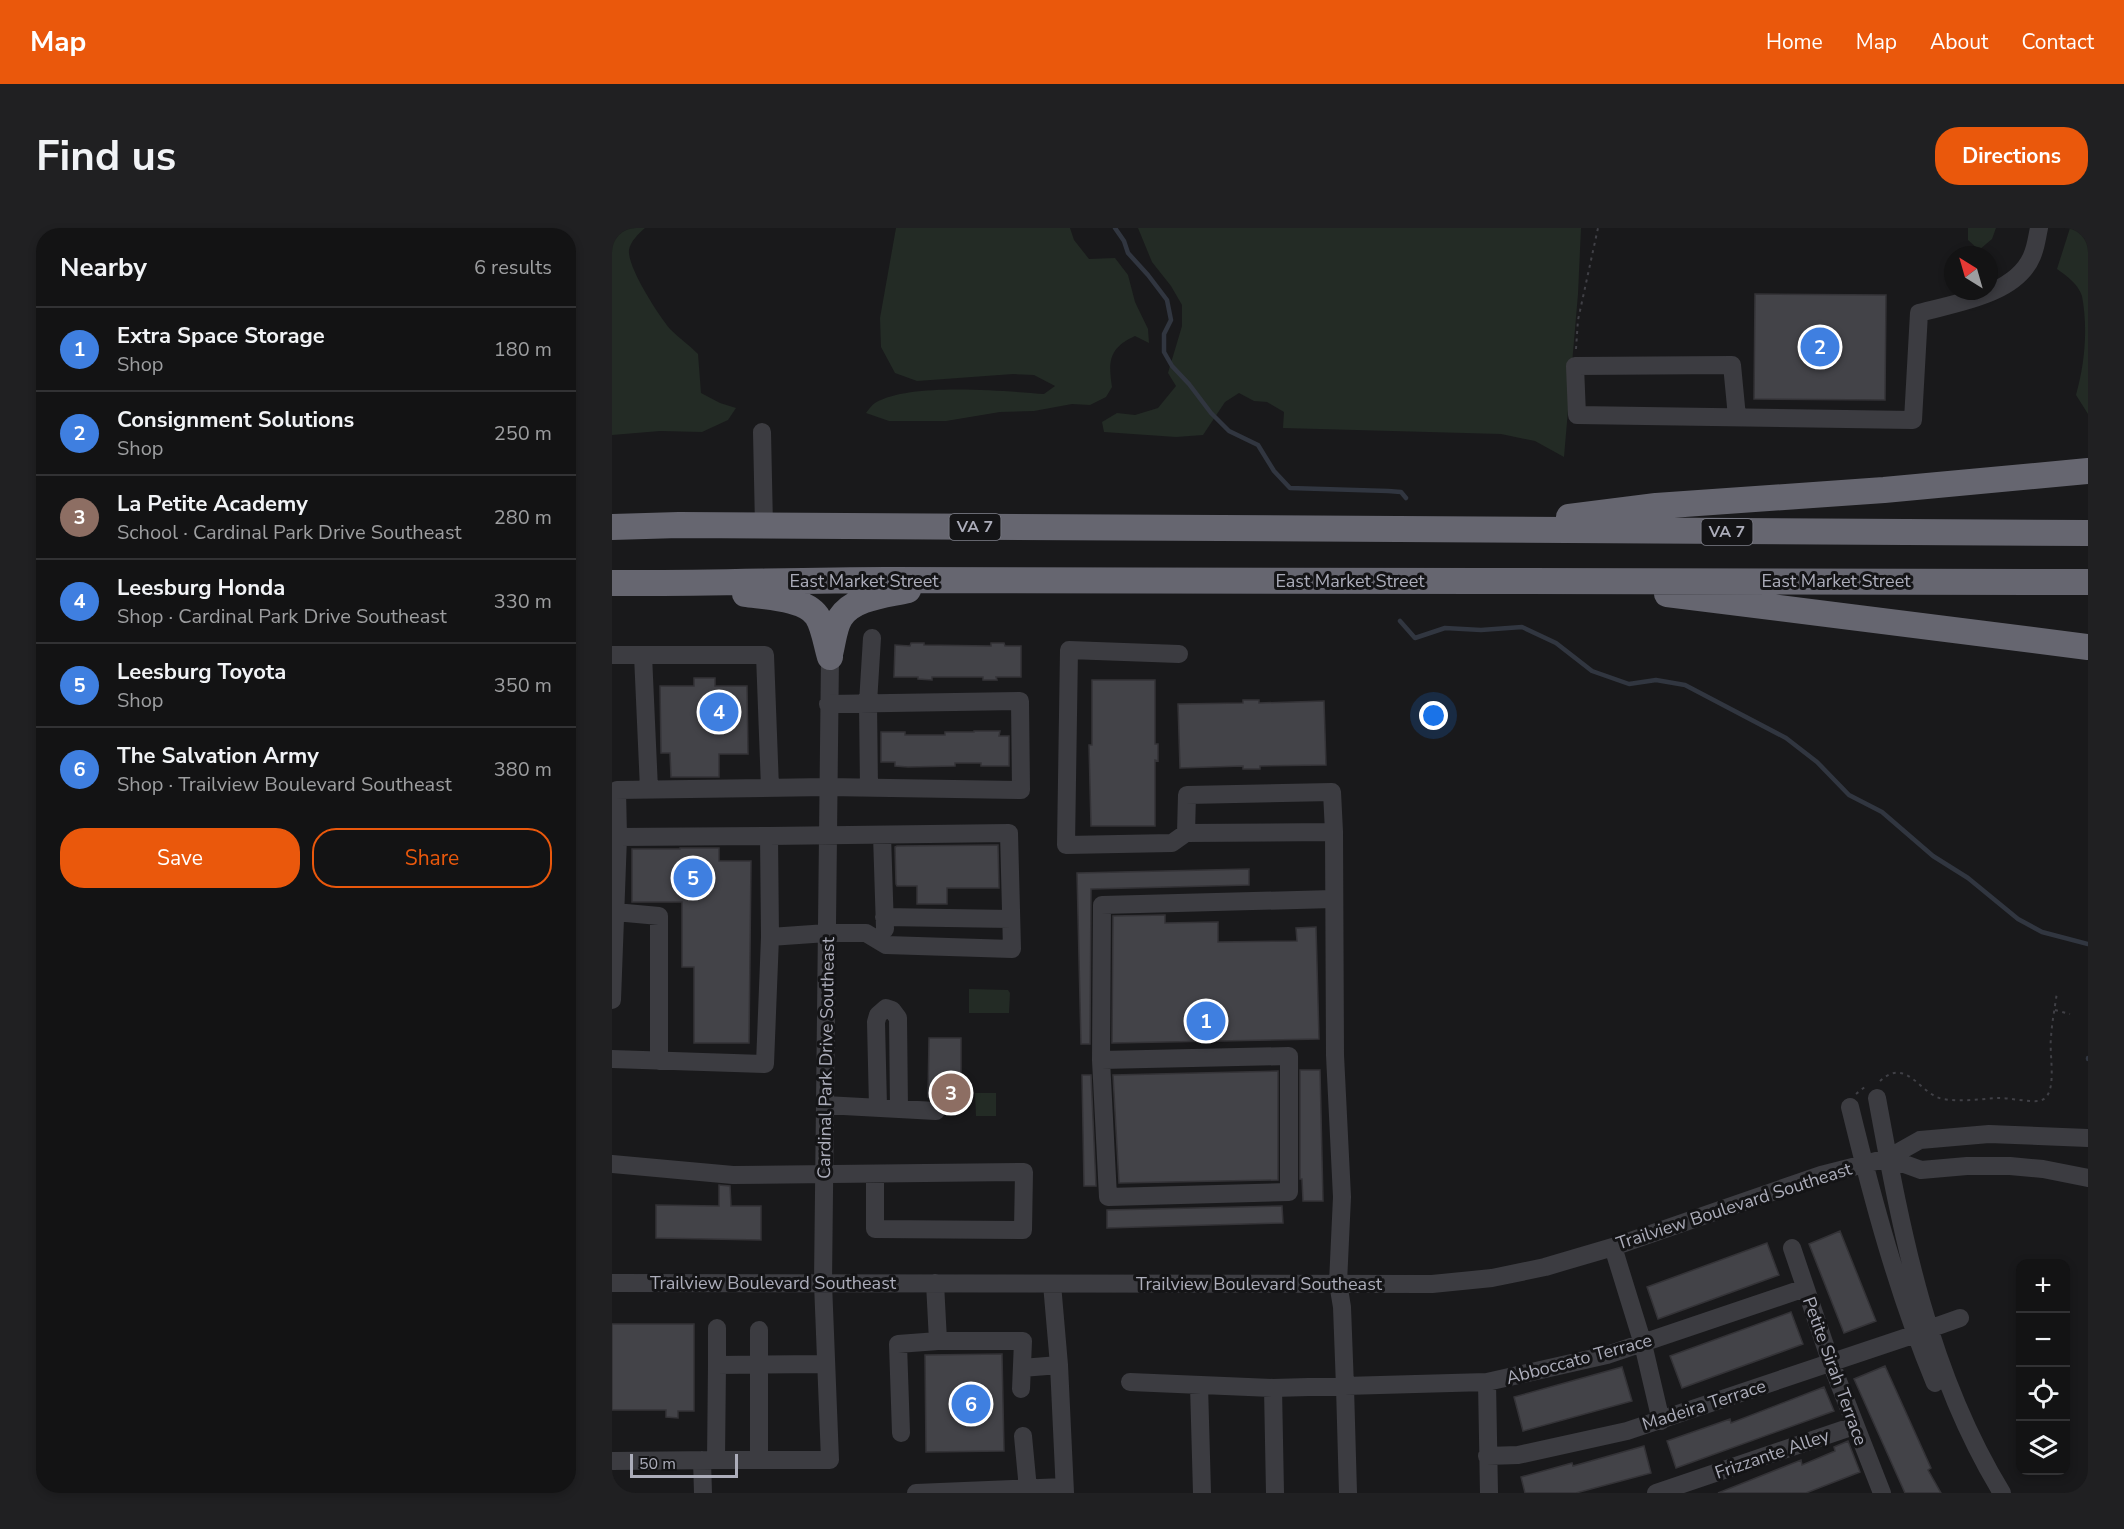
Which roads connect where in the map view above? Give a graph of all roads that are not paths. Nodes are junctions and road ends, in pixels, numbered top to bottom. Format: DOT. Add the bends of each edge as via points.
graph roads {
  1 [pos="2039,228"];
  2 [pos="1737,417"];
  3 [pos="762,432"];
  4 [pos="2088,471"];
  5 [pos="612,519"];
  6 [pos="679,525"];
  7 [pos="764,526"];
  8 [pos="612,527"];
  9 [pos="1465,530"];
  10 [pos="2088,533"];
  11 [pos="947,580"];
  12 [pos="1554,580"];
  13 [pos="612,582"];
  14 [pos="2088,582"];
  15 [pos="686,584"];
  16 [pos="872,638"];
  17 [pos="2088,646"];
  18 [pos="1179,654"];
  19 [pos="612,655"];
  20 [pos="643,655"];
  21 [pos="830,657"];
  22 [pos="868,703"];
  23 [pos="828,704"];
  24 [pos="614,786"];
  25 [pos="827,787"];
  26 [pos="770,788"];
  27 [pos="869,788"];
  28 [pos="649,789"];
  29 [pos="1186,832"];
  30 [pos="1334,832"];
  31 [pos="769,836"];
  32 [pos="827,836"];
  33 [pos="882,836"];
  34 [pos="618,837"];
  35 [pos="1333,898"];
  36 [pos="615,912"];
  37 [pos="884,917"];
  38 [pos="1011,919"];
  39 [pos="827,933"];
  40 [pos="770,938"];
  41 [pos="886,945"];
  42 [pos="612,1000"];
  43 [pos="612,1059"];
  44 [pos="1101,1060"];
  45 [pos="659,1061"];
  46 [pos="1878,1098"];
  47 [pos="825,1105"];
  48 [pos="878,1107"];
  49 [pos="1850,1107"];
  50 [pos="899,1109"];
  51 [pos="936,1111"];
  52 [pos="2088,1138"];
  53 [pos="1888,1158"];
  54 [pos="612,1164"];
  55 [pos="1864,1164"];
  56 [pos="824,1173"];
  57 [pos="875,1174"];
  58 [pos="2088,1178"];
  59 [pos="1613,1247"];
  60 [pos="1792,1248"];
  61 [pos="612,1283"];
  62 [pos="823,1283"];
  63 [pos="935,1283"];
  64 [pos="1338,1283"];
  65 [pos="1052,1284"];
  66 [pos="1805,1288"];
  67 [pos="1960,1318"];
  68 [pos="717,1328"];
  69 [pos="759,1330"];
  70 [pos="1923,1332"];
  71 [pos="938,1341"];
  72 [pos="1643,1344"];
  73 [pos="1831,1363"];
  74 [pos="759,1364"];
  75 [pos="826,1364"];
  76 [pos="717,1365"];
  77 [pos="1059,1365"];
  78 [pos="1022,1368"];
  79 [pos="1130,1382"];
  80 [pos="1487,1382"];
  81 [pos="1199,1385"];
  82 [pos="1345,1387"];
  83 [pos="1273,1388"];
  84 [pos="1021,1389"];
  85 [pos="1661,1421"];
  86 [pos="1854,1426"];
  87 [pos="901,1433"];
  88 [pos="1023,1436"];
  89 [pos="1487,1456"];
  90 [pos="709,1460"];
  91 [pos="759,1460"];
  92 [pos="612,1461"];
  93 [pos="1028,1489"];
  94 [pos="1065,1490"];
  95 [pos="703,1493"];
  96 [pos="916,1493"];
  97 [pos="1202,1493"];
  98 [pos="1275,1493"];
  99 [pos="1348,1493"];
  100 [pos="1489,1493"];
  101 [pos="1656,1493"];
  102 [pos="1881,1493"];
  103 [pos="1991,1493"];
  104 [pos="2002,1493"];
  1 -- 2 [label="street" via="2032,256 2020,274 1999,290 1919,313 1913,420"];
  2 -- 2 [label="street" via="1577,415 1575,366 1732,365"];
  3 -- 7 [label="street"];
  4 -- 9 [label="highway" via="1656,506"];
  5 -- 6 [label="highway, VA 7"];
  6 -- 7 [label="highway, VA 7"];
  6 -- 8 [label="highway"];
  7 -- 9 [label="highway, VA 7"];
  9 -- 10 [label="highway, VA 7"];
  11 -- 12 [label="highway, East Market Street"];
  11 -- 15 [label="highway, East Market Street"];
  11 -- 21 [label="highway" via="856,604 841,617"];
  12 -- 14 [label="highway, East Market Street"];
  12 -- 17 [label="highway"];
  13 -- 15 [label="highway, East Market Street"];
  15 -- 21 [label="highway" via="804,605 819,620"];
  16 -- 22 [label="street"];
  18 -- 29 [label="street" via="1069,650 1066,844 1172,843"];
  19 -- 20 [label="street"];
  20 -- 26 [label="street" via="765,655"];
  20 -- 28 [label="street"];
  21 -- 23 [label="street, Cardinal Park Drive Southeast"];
  22 -- 23 [label="street"];
  22 -- 27 [label="street"];
  22 -- 27 [label="street" via="1020,701 1021,790"];
  23 -- 25 [label="street, Cardinal Park Drive Southeast"];
  24 -- 28 [label="street"];
  24 -- 34 [label="street"];
  25 -- 26 [label="street"];
  25 -- 27 [label="street"];
  25 -- 32 [label="street, Cardinal Park Drive Southeast"];
  26 -- 28 [label="street"];
  29 -- 30 [label="street"];
  29 -- 30 [label="street" via="1187,795 1332,792"];
  30 -- 35 [label="street"];
  31 -- 32 [label="street"];
  31 -- 34 [label="street"];
  31 -- 40 [label="street"];
  32 -- 33 [label="street"];
  32 -- 39 [label="street, Cardinal Park Drive Southeast"];
  33 -- 37 [label="street"];
  33 -- 38 [label="street" via="1010,834"];
  34 -- 36 [label="street"];
  35 -- 44 [label="street" via="1102,905"];
  35 -- 64 [label="street" via="1342,1197"];
  36 -- 42 [label="street"];
  36 -- 45 [label="street" via="659,916"];
  37 -- 38 [label="street"];
  37 -- 41 [label="street"];
  38 -- 41 [label="street" via="1012,949"];
  39 -- 40 [label="street"];
  39 -- 41 [label="street" via="867,933"];
  39 -- 47 [label="street, Cardinal Park Drive Southeast"];
  40 -- 45 [label="street" via="765,1064"];
  43 -- 45 [label="street"];
  44 -- 44 [label="street" via="1108,1197 1289,1192 1288,1056"];
  46 -- 53 [label="street"];
  47 -- 48 [label="street"];
  47 -- 56 [label="street, Cardinal Park Drive Southeast"];
  48 -- 50 [label="street"];
  48 -- 50 [label="street" via="876,1022 886,1008 898,1018"];
  49 -- 55 [label="street"];
  50 -- 51 [label="street"];
  52 -- 53 [label="street, Trailview Boulevard Southeast" via="1989,1134 1920,1140"];
  53 -- 55 [label="street, Trailview Boulevard Southeast"];
  53 -- 58 [label="street" via="1922,1170 2010,1166"];
  53 -- 70 [label="street"];
  54 -- 56 [label="street" via="733,1175"];
  55 -- 59 [label="street, Trailview Boulevard Southeast" via="1821,1175"];
  55 -- 70 [label="street" via="1884,1240"];
  56 -- 57 [label="street"];
  56 -- 62 [label="street, Cardinal Park Drive Southeast"];
  57 -- 57 [label="street" via="1024,1172 1023,1230 875,1229"];
  59 -- 64 [label="street, Trailview Boulevard Southeast" via="1492,1278 1432,1284"];
  59 -- 72 [label="street"];
  60 -- 66 [label="street, Petite Sirah Terrace"];
  61 -- 62 [label="street, Trailview Boulevard Southeast"];
  62 -- 63 [label="street, Trailview Boulevard Southeast"];
  62 -- 75 [label="street, Cardinal Park Drive Southeast"];
  63 -- 65 [label="street, Trailview Boulevard Southeast"];
  63 -- 71 [label="street"];
  64 -- 65 [label="street, Trailview Boulevard Southeast"];
  64 -- 82 [label="street"];
  65 -- 77 [label="street"];
  66 -- 72 [label="street, Abboccato Terrace"];
  66 -- 73 [label="street, Petite Sirah Terrace"];
  67 -- 70 [label="street, Madeira Terrace"];
  68 -- 76 [label="street"];
  69 -- 74 [label="street"];
  70 -- 73 [label="street, Madeira Terrace"];
  70 -- 103 [label="street" via="1944,1403"];
  70 -- 104 [label="street"];
  71 -- 78 [label="street" via="1023,1341"];
  71 -- 87 [label="street" via="898,1344"];
  72 -- 80 [label="street, Abboccato Terrace"];
  72 -- 85 [label="street"];
  73 -- 85 [label="street, Madeira Terrace"];
  73 -- 86 [label="street, Petite Sirah Terrace"];
  74 -- 75 [label="street"];
  74 -- 76 [label="street"];
  74 -- 91 [label="street"];
  75 -- 91 [label="street, Cardinal Park Drive Southeast" via="830,1460"];
  76 -- 90 [label="street"];
  77 -- 78 [label="street"];
  77 -- 94 [label="street"];
  78 -- 84 [label="street"];
  79 -- 81 [label="street, Abboccato Terrace"];
  80 -- 82 [label="street, Abboccato Terrace"];
  80 -- 89 [label="street"];
  81 -- 83 [label="street, Abboccato Terrace"];
  81 -- 97 [label="street"];
  82 -- 83 [label="street, Abboccato Terrace"];
  82 -- 99 [label="street"];
  83 -- 98 [label="street"];
  85 -- 89 [label="street, Madeira Terrace" via="1518,1455"];
  86 -- 101 [label="street, Frizzante Alley"];
  86 -- 102 [label="street, Petite Sirah Terrace"];
  88 -- 93 [label="street"];
  89 -- 100 [label="street"];
  90 -- 91 [label="street"];
  90 -- 92 [label="street"];
  90 -- 95 [label="street"];
  93 -- 94 [label="street"];
  93 -- 96 [label="street"];
}
